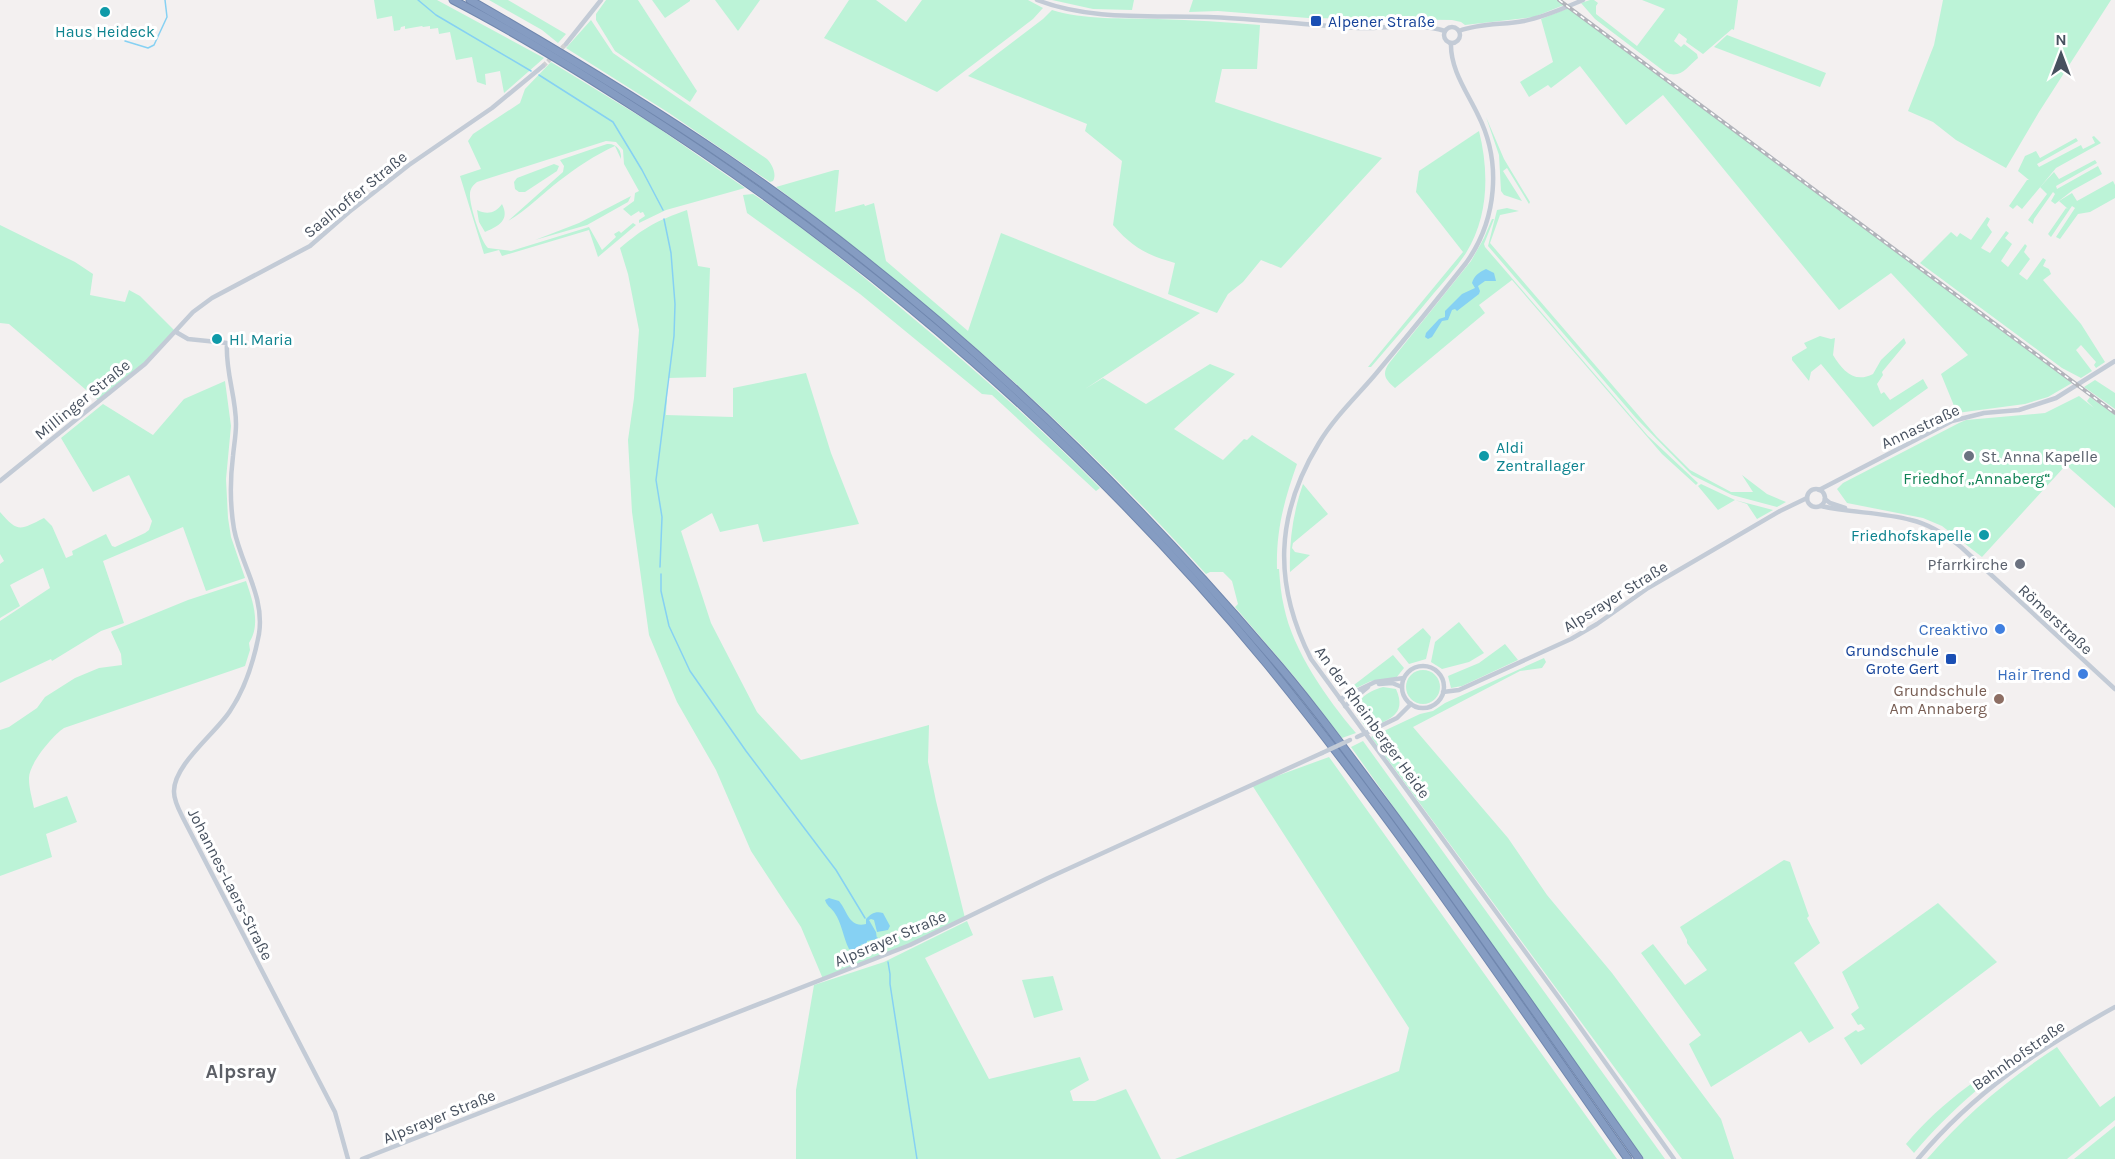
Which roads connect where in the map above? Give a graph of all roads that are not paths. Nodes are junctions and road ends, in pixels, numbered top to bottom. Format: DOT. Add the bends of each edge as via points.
graph roads {
  1 [pos="453,0"];
  2 [pos="470,0"];
  3 [pos="601,0"];
  4 [pos="1037,0"];
  5 [pos="1582,0"];
  6 [pos="1445,31"];
  7 [pos="1459,31"];
  8 [pos="1451,43"];
  9 [pos="566,44"];
  10 [pos="543,66"];
  11 [pos="176,332"];
  12 [pos="2115,361"];
  13 [pos="0,481"];
  14 [pos="1835,482"];
  15 [pos="1819,490"];
  16 [pos="1825,497"];
  17 [pos="1807,498"];
  18 [pos="1794,505"];
  19 [pos="1810,505"];
  20 [pos="1821,506"];
  21 [pos="1853,511"];
  22 [pos="1404,678"];
  23 [pos="1402,687"];
  24 [pos="2115,689"];
  25 [pos="1443,692"];
  26 [pos="1340,699"];
  27 [pos="1411,704"];
  28 [pos="1345,706"];
  29 [pos="2115,1007"];
  30 [pos="348,1159"];
  31 [pos="362,1159"];
  32 [pos="1628,1159"];
  33 [pos="1639,1159"];
  34 [pos="1674,1159"];
  35 [pos="1918,1159"];
  1 -- 32 [label="highway" via="657,122 839,251 968,358 1099,480 1266,663 1332,747"];
  2 -- 33 [label="highway" via="600,75 774,192 918,303 1088,458 1210,586 1349,755"];
  3 -- 9 [label="street"];
  4 -- 6 [label="street" via="1090,14"];
  5 -- 7 [label="street" via="1536,18"];
  6 -- 7 [label="street" via="1452,27"];
  6 -- 8 [label="street" via="1445,39"];
  7 -- 8 [label="street" via="1458,40"];
  8 -- 26 [label="street, An der Rheinberger Heide" via="1453,65 1482,122 1490,148 1493,185 1484,229 1466,263 1320,441 1294,491 1287,518 1285,572 1290,611 1311,659"];
  10 -- 11 [label="street, Saalhoffer Straße" via="499,104 409,165 310,246 212,298"];
  11 -- 13 [label="street, Millinger Straße" via="145,364"];
  11 -- 30 [label="street, Johannes-Laers-Straße" via="188,339 227,343 226,365 236,426 232,517 256,595 260,626 237,699 181,770 174,796 335,1112"];
  12 -- 14 [label="street, Annastraße" via="2056,398 2019,410 1952,421"];
  14 -- 15 [label="street, Annastraße"];
  14 -- 16 [label="street, Annastraße"];
  15 -- 16 [label="street"];
  15 -- 17 [label="street" via="1811,491"];
  16 -- 20 [label="street"];
  16 -- 21 [label="street, Römerstraße" via="1830,503"];
  17 -- 18 [label="street, Alpsrayer Straße"];
  17 -- 19 [label="street"];
  18 -- 19 [label="street, Alpsrayer Straße"];
  18 -- 25 [label="street, Alpsrayer Straße" via="1648,588 1571,639 1459,690"];
  19 -- 20 [label="street"];
  20 -- 21 [label="street, Römerstraße"];
  21 -- 24 [label="street, Römerstraße" via="1912,520 1946,535"];
  22 -- 23 [label="street"];
  22 -- 25 [label="street" via="1415,668 1430,668 1441,678"];
  22 -- 26 [label="street" via="1375,682"];
  23 -- 27 [label="street"];
  23 -- 28 [label="street" via="1387,683 1372,686"];
  25 -- 27 [label="street, Alpsrayer Straße" via="1428,707"];
  26 -- 28 [label="street, An der Rheinberger Heide"];
  27 -- 31 [label="street, Alpsrayer Straße, bridge" via="1397,718 1370,731 910,945"];
  28 -- 34 [label="street, An der Rheinberger Heide"];
  29 -- 35 [label="street, Bahnhofstraße" via="2032,1056 1997,1082 1954,1119"];
}
